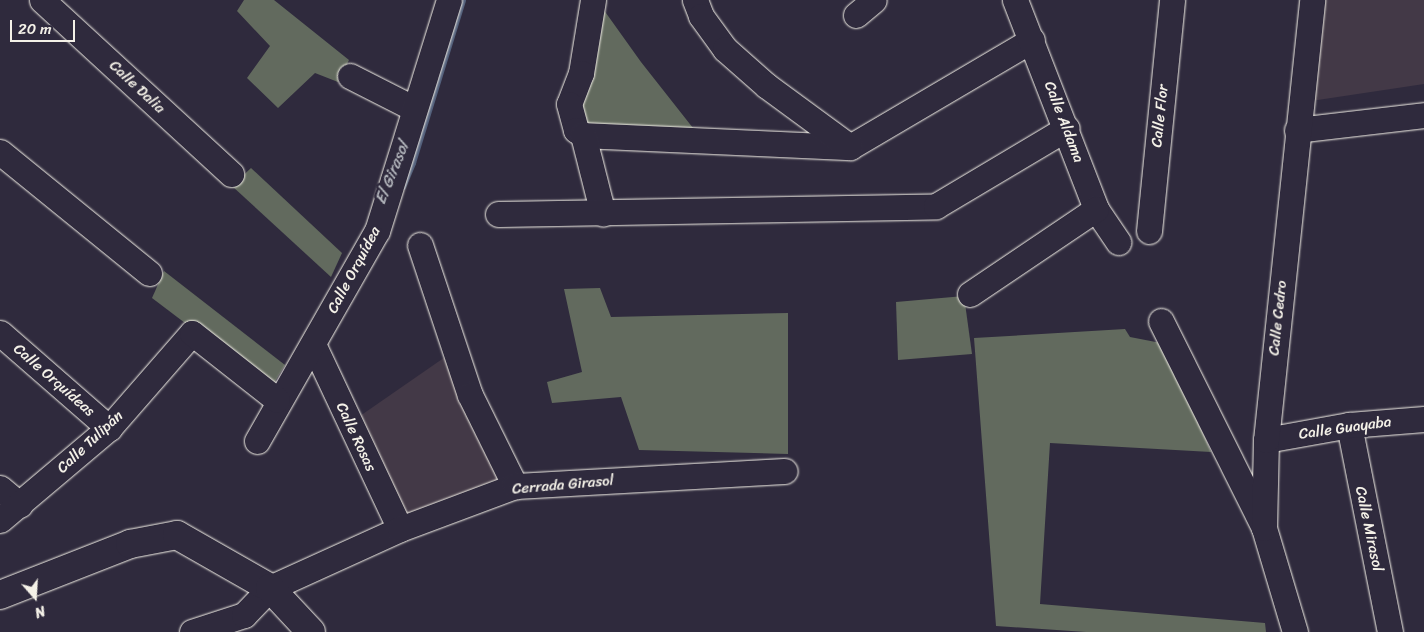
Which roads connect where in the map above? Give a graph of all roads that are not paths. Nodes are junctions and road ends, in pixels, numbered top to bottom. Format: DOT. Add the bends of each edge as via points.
graph roads {
  1 [pos="42,0"];
  2 [pos="449,0"];
  3 [pos="593,0"];
  4 [pos="695,0"];
  5 [pos="1015,0"];
  6 [pos="1172,0"];
  7 [pos="1312,0"];
  8 [pos="1032,40"];
  9 [pos="350,76"];
  10 [pos="413,108"];
  11 [pos="1424,115"];
  12 [pos="1067,128"];
  13 [pos="1296,130"];
  14 [pos="582,135"];
  15 [pos="850,147"];
  16 [pos="0,152"];
  17 [pos="231,174"];
  18 [pos="1096,209"];
  19 [pos="498,214"];
  20 [pos="602,214"];
  21 [pos="1149,231"];
  22 [pos="1118,242"];
  23 [pos="420,245"];
  24 [pos="149,273"];
  25 [pos="970,294"];
  26 [pos="1161,321"];
  27 [pos="0,333"];
  28 [pos="313,345"];
  29 [pos="277,400"];
  30 [pos="1424,419"];
  31 [pos="1349,425"];
  32 [pos="109,428"];
  33 [pos="1266,440"];
  34 [pos="257,442"];
  35 [pos="784,471"];
  36 [pos="516,486"];
  37 [pos="0,488"];
  38 [pos="20,505"];
  39 [pos="0,520"];
  40 [pos="1264,528"];
  41 [pos="400,529"];
  42 [pos="270,588"];
  43 [pos="0,595"];
  44 [pos="198,630"];
  45 [pos="311,632"];
  46 [pos="1295,632"];
  47 [pos="1390,632"];
  1 -- 17 [label="street, Calle Dalia"];
  2 -- 10 [label="street, Calle Orquídea"];
  3 -- 14 [label="street" via="581,73 569,104 576,130"];
  4 -- 15 [label="street" via="701,16 725,49 767,86"];
  5 -- 8 [label="street, Calle Aldama"];
  6 -- 21 [label="street, Calle Flor"];
  7 -- 13 [label="street, Calle Cedro"];
  8 -- 12 [label="street, Calle Aldama"];
  8 -- 15 [label="street"];
  9 -- 10 [label="street"];
  10 -- 28 [label="street, Calle Orquídea" via="377,231"];
  11 -- 13 [label="street"];
  12 -- 18 [label="street, Calle Aldama"];
  12 -- 20 [label="street" via="936,206"];
  13 -- 33 [label="street, Calle Cedro"];
  14 -- 15 [label="street"];
  14 -- 20 [label="street"];
  16 -- 24 [label="street"];
  18 -- 22 [label="street, Calle Aldama"];
  18 -- 25 [label="street"];
  19 -- 20 [label="street"];
  23 -- 36 [label="street" via="470,396"];
  26 -- 40 [label="street"];
  27 -- 32 [label="street, Calle Orquídeas"];
  28 -- 29 [label="street, Calle Orquídea"];
  28 -- 41 [label="street, Calle Rosas"];
  29 -- 32 [label="street, Calle Tulipán" via="192,333"];
  29 -- 34 [label="street, Calle Orquídea"];
  30 -- 31 [label="street, Calle Guayaba"];
  31 -- 33 [label="street, Calle Guayaba"];
  31 -- 47 [label="street, Calle Mirasol"];
  32 -- 38 [label="street, Calle Tulipán"];
  33 -- 40 [label="street, Calle Cedro"];
  35 -- 36 [label="street, Cerrada Girasol"];
  36 -- 41 [label="street, Cerrada Girasol"];
  37 -- 38 [label="street"];
  38 -- 39 [label="street, Calle Tulipán"];
  40 -- 46 [label="street, Calle Cedro"];
  41 -- 42 [label="street, Cerrada Girasol"];
  42 -- 43 [label="street" via="177,535 130,544"];
  42 -- 44 [label="street" via="244,615"];
  42 -- 45 [label="street"];
}
